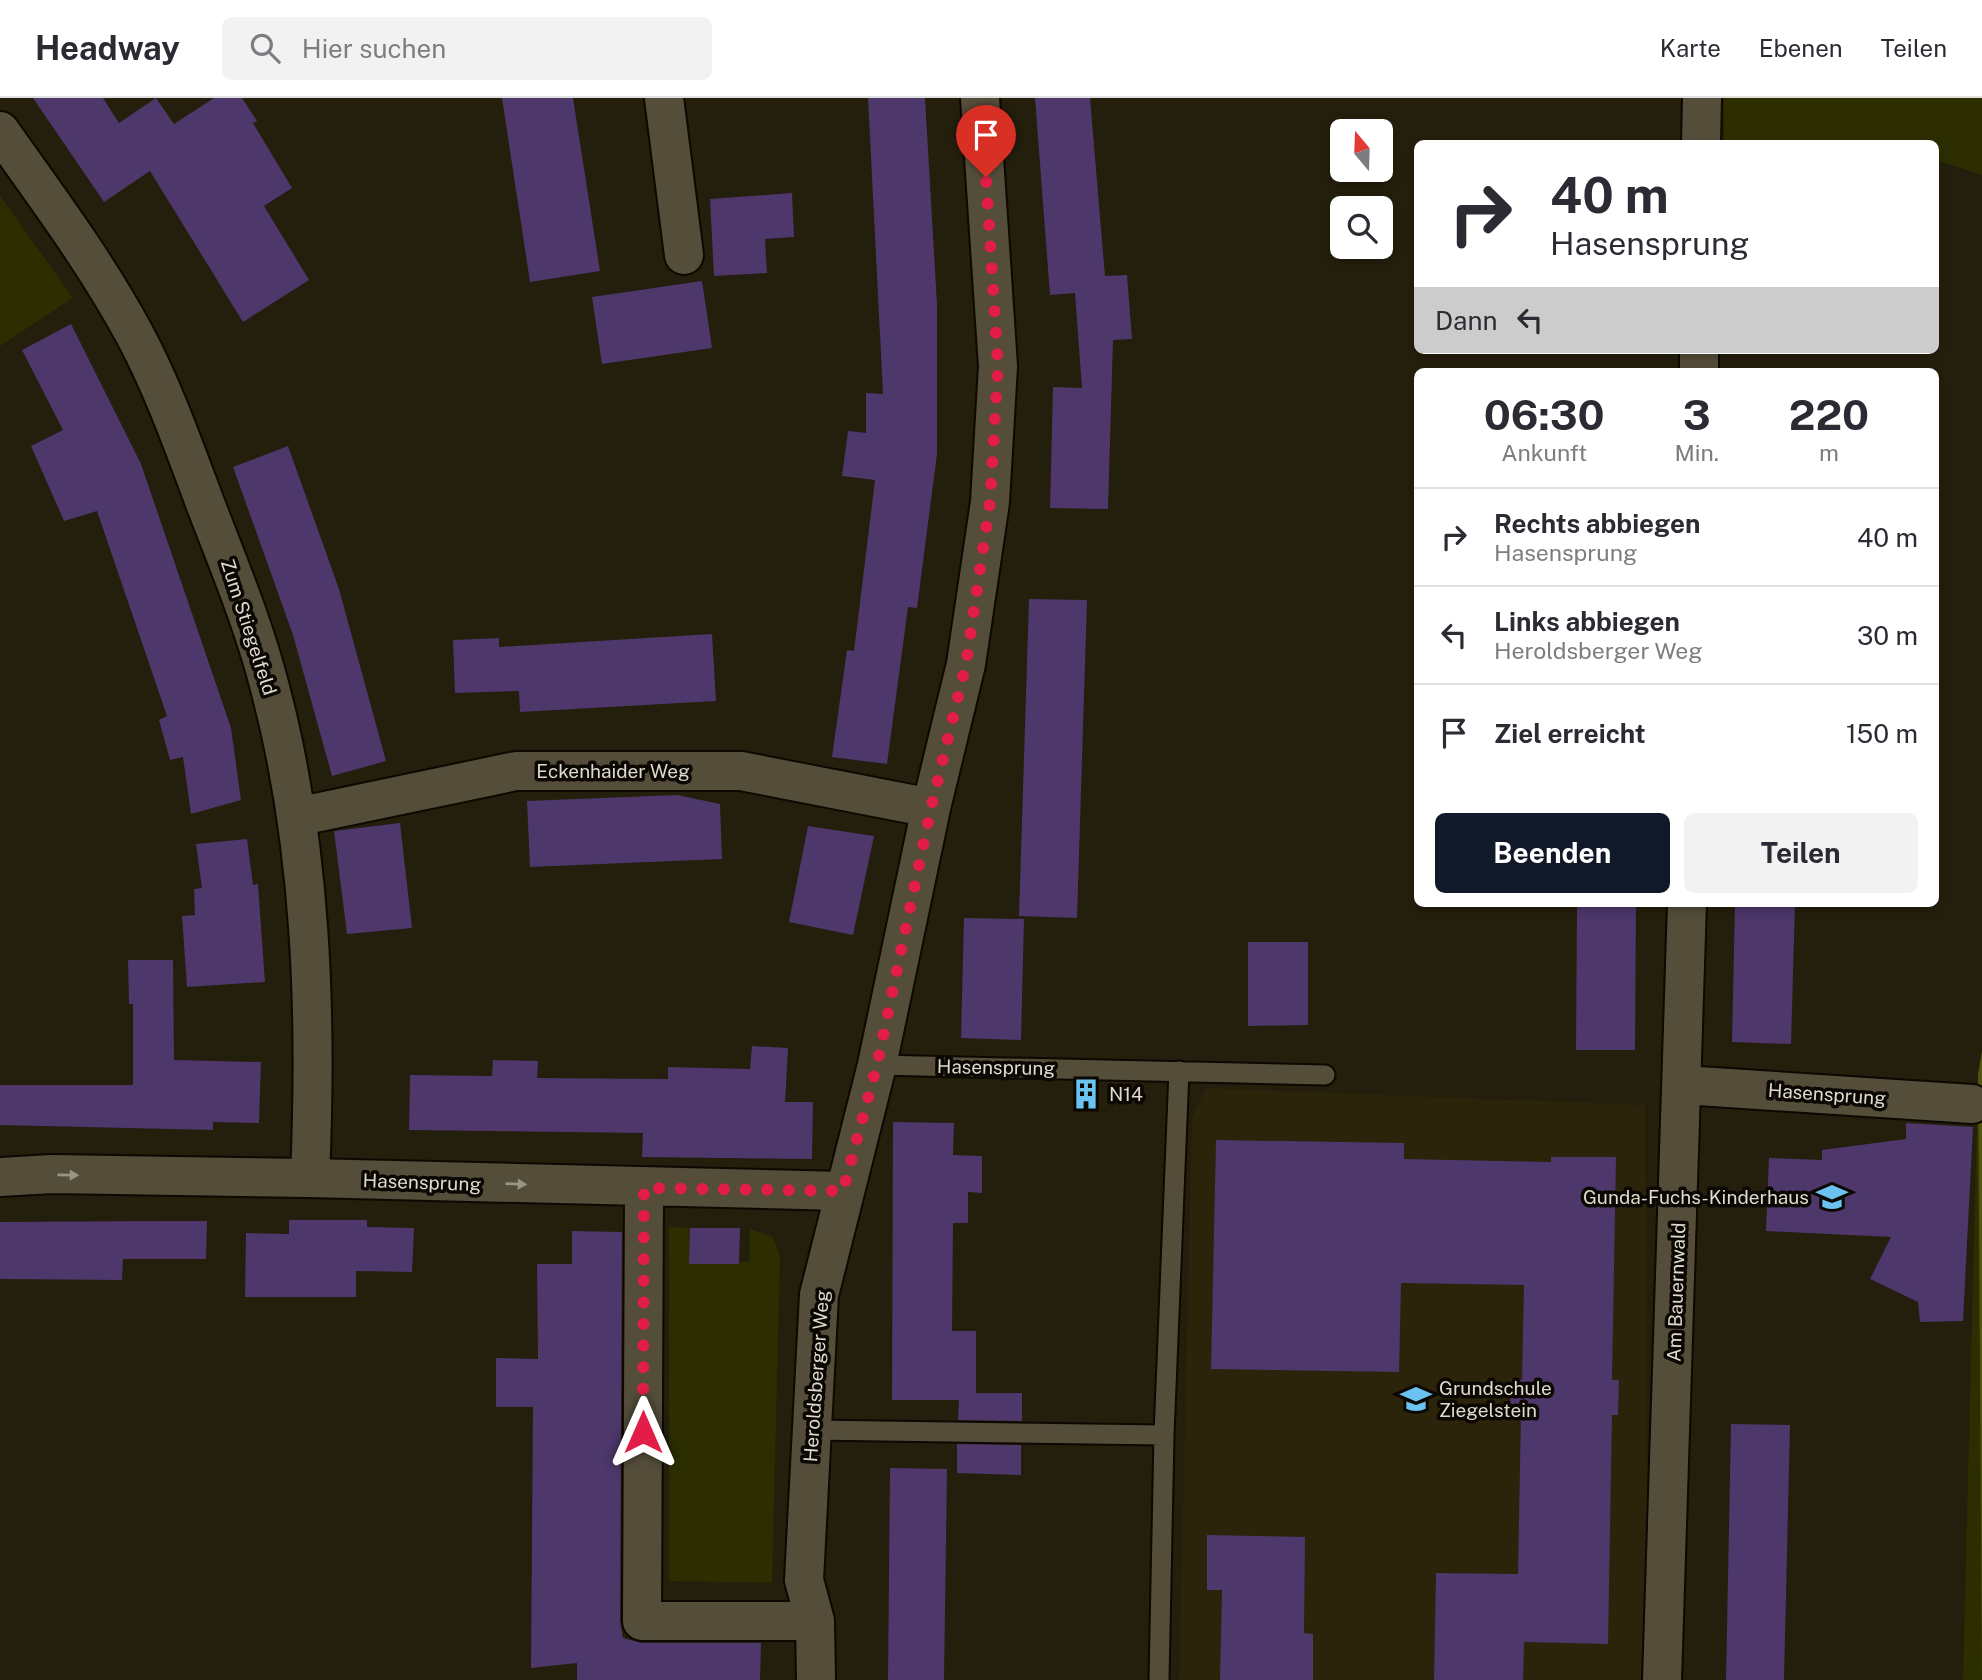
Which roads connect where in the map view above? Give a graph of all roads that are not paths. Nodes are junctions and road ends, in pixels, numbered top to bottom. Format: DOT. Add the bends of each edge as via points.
graph roads {
  1 [pos="664,98"];
  2 [pos="981,98"];
  3 [pos="1702,98"];
  4 [pos="0,131"];
  5 [pos="1701,140"];
  6 [pos="684,255"];
  7 [pos="931,808"];
  8 [pos="296,817"];
  9 [pos="1687,907"];
  10 [pos="877,1065"];
  11 [pos="1179,1071"];
  12 [pos="1325,1075"];
  13 [pos="1683,1085"];
  14 [pos="1972,1104"];
  15 [pos="0,1177"];
  16 [pos="310,1178"];
  17 [pos="644,1188"];
  18 [pos="843,1191"];
  19 [pos="813,1430"];
  20 [pos="1164,1435"];
  21 [pos="816,1621"];
  22 [pos="816,1680"];
  23 [pos="1159,1680"];
  24 [pos="1662,1680"];
  1 -- 6 [label="street"];
  2 -- 7 [label="street, Heroldsberger Weg" via="998,366 990,502 966,664"];
  3 -- 5 [label="street"];
  4 -- 8 [label="street, Zum Stiegelfeld" via="95,265 162,394 271,688"];
  7 -- 8 [label="street, Eckenhaider Weg" via="741,771 516,771"];
  7 -- 10 [label="street, Heroldsberger Weg"];
  8 -- 16 [label="street, Zum Stiegelfeld" via="309,944"];
  9 -- 13 [label="street, Am Bauernwald"];
  10 -- 11 [label="lane, Hasensprung"];
  10 -- 18 [label="street, Heroldsberger Weg"];
  11 -- 12 [label="lane, Hasensprung"];
  11 -- 20 [label="lane"];
  13 -- 14 [label="street, Hasensprung"];
  13 -- 24 [label="street, Am Bauernwald"];
  15 -- 16 [label="street, Hasensprung, one-way"];
  16 -- 17 [label="street, Hasensprung, one-way"];
  17 -- 18 [label="street, Hasensprung"];
  17 -- 21 [label="street" via="642,1621"];
  18 -- 19 [label="street, Heroldsberger Weg" via="819,1295"];
  19 -- 20 [label="lane"];
  19 -- 21 [label="street, Heroldsberger Weg" via="804,1580"];
  20 -- 23 [label="lane"];
  21 -- 22 [label="street, Heroldsberger Weg"];
}
